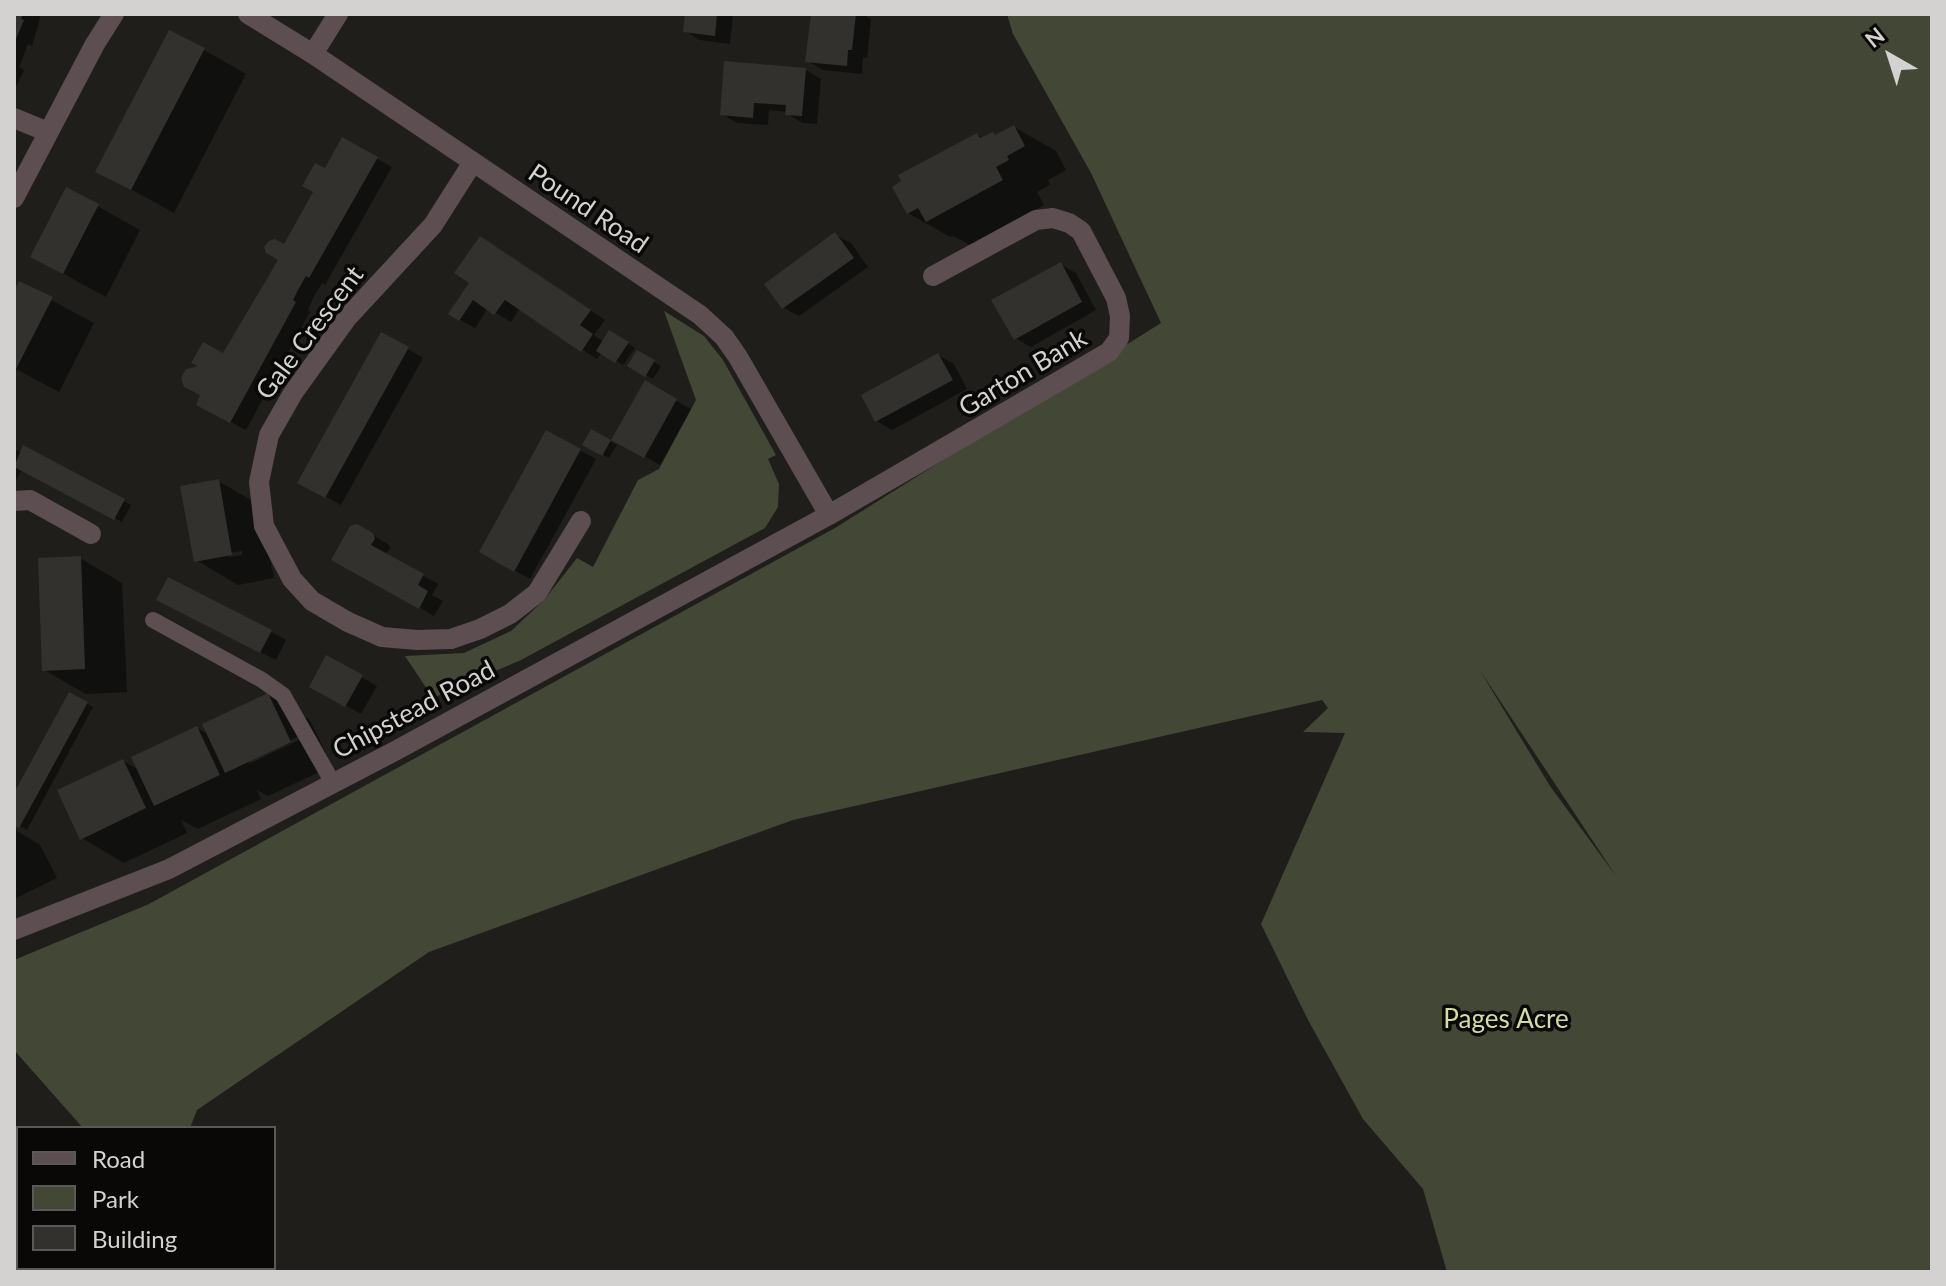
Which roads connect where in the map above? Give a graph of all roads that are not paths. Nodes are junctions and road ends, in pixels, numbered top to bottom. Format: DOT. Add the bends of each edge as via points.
graph roads {
  1 [pos="114,14"];
  2 [pos="248,14"];
  3 [pos="338,14"];
  4 [pos="313,54"];
  5 [pos="14,118"];
  6 [pos="48,132"];
  7 [pos="473,162"];
  8 [pos="14,198"];
  9 [pos="933,276"];
  10 [pos="14,501"];
  11 [pos="829,515"];
  12 [pos="581,521"];
  13 [pos="91,534"];
  14 [pos="153,620"];
  15 [pos="333,783"];
  16 [pos="14,930"];
  1 -- 6 [label="street"];
  2 -- 4 [label="street, Pound Road"];
  3 -- 4 [label="street"];
  4 -- 7 [label="street, Pound Road"];
  5 -- 6 [label="street"];
  6 -- 8 [label="street"];
  7 -- 11 [label="street, Pound Road" via="700,315 724,337"];
  7 -- 12 [label="street, Gale Crescent" via="433,225 347,318 293,393 269,435 259,482 264,526 292,579 312,601 382,637 417,640 451,639 510,614 537,593"];
  9 -- 11 [label="street, Garton Bank" via="1036,220 1069,223 1081,231 1116,298 1119,338 1097,360"];
  10 -- 13 [label="street" via="30,500"];
  11 -- 15 [label="street, Chipstead Road"];
  14 -- 15 [label="lane" via="283,695"];
  15 -- 16 [label="street, Chipstead Road" via="169,869"];
}
